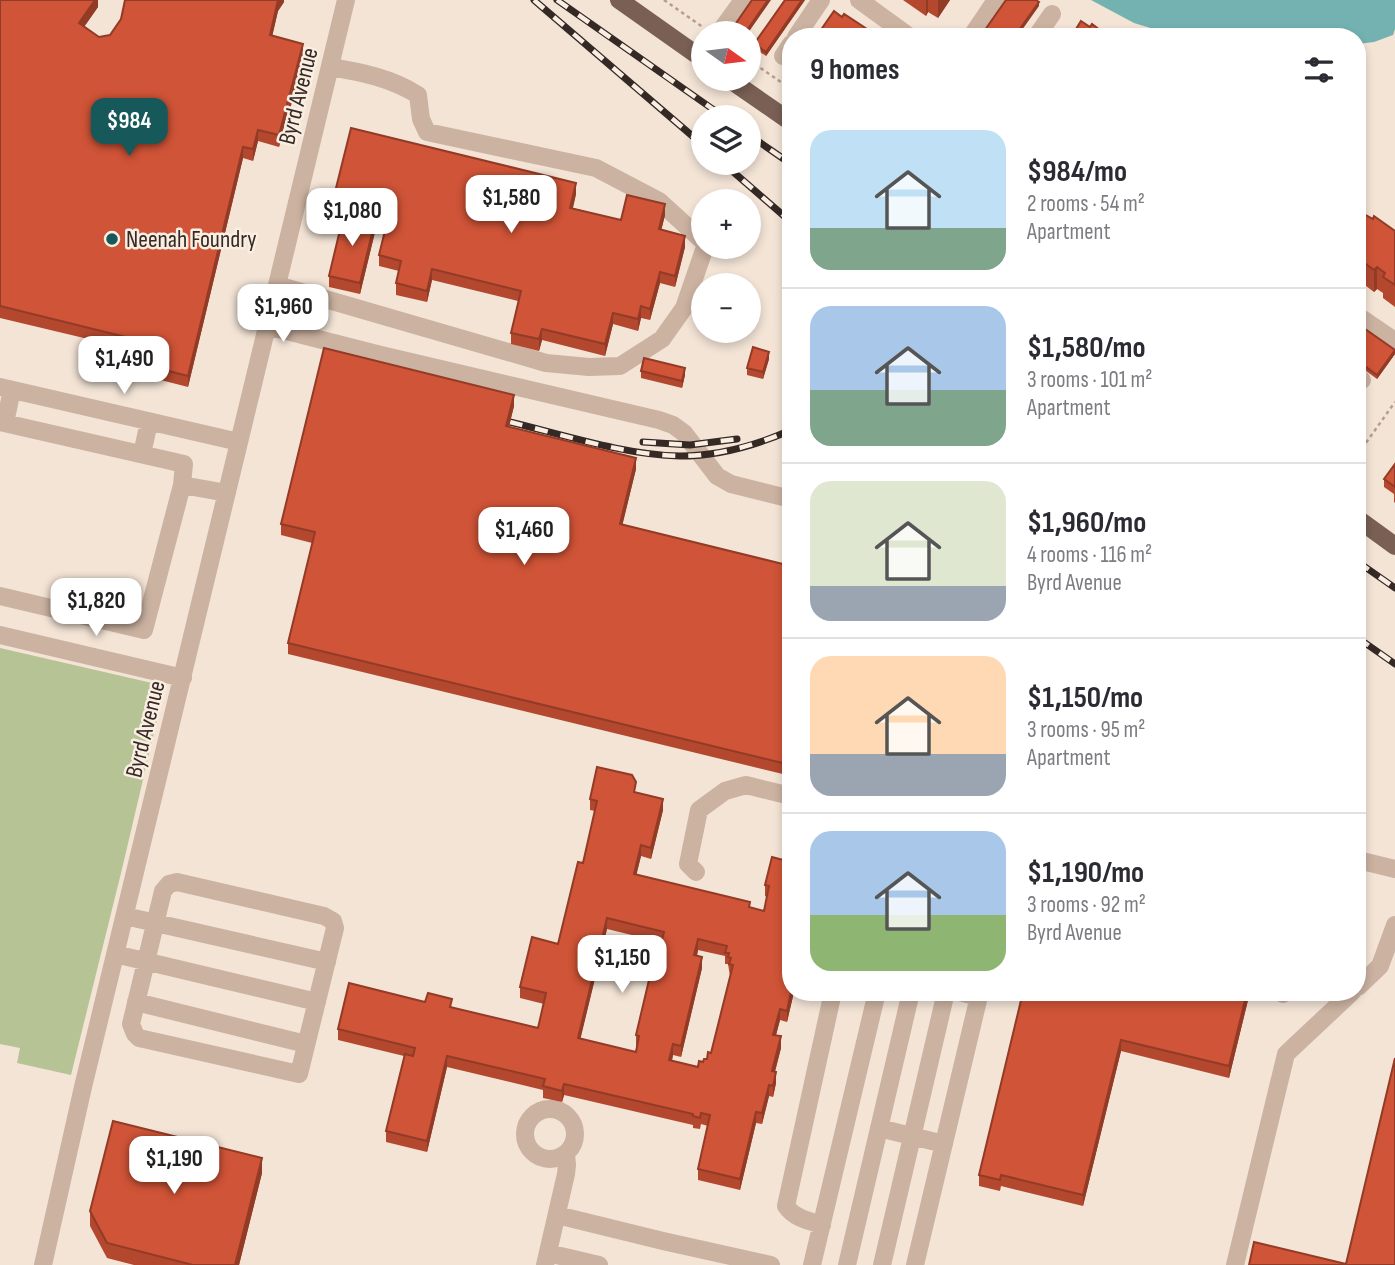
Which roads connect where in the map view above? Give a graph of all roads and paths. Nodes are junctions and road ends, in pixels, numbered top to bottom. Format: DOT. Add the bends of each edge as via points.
graph roads {
  1 [pos="346,0"];
  2 [pos="621,0"];
  3 [pos="664,0"];
  4 [pos="743,0"];
  5 [pos="821,0"];
  6 [pos="859,0"];
  7 [pos="996,0"];
  8 [pos="1052,14"];
  9 [pos="694,21"];
  10 [pos="728,21"];
  11 [pos="802,28"];
  12 [pos="898,28"];
  13 [pos="977,28"];
  14 [pos="1042,28"];
  15 [pos="691,50"];
  16 [pos="330,67"];
  17 [pos="761,68"];
  18 [pos="782,83"];
  19 [pos="746,91"];
  20 [pos="782,116"];
  21 [pos="691,230"];
  22 [pos="701,259"];
  23 [pos="277,285"];
  24 [pos="1366,321"];
  25 [pos="267,326"];
  26 [pos="1395,341"];
  27 [pos="6,389"];
  28 [pos="1395,402"];
  29 [pos="149,422"];
  30 [pos="3,423"];
  31 [pos="239,442"];
  32 [pos="1366,443"];
  33 [pos="142,454"];
  34 [pos="182,485"];
  35 [pos="227,493"];
  36 [pos="782,497"];
  37 [pos="1366,525"];
  38 [pos="1395,546"];
  39 [pos="0,596"];
  40 [pos="0,635"];
  41 [pos="183,678"];
  42 [pos="782,794"];
  43 [pos="1366,862"];
  44 [pos="1395,869"];
  45 [pos="696,872"];
  46 [pos="125,916"];
  47 [pos="154,922"];
  48 [pos="1395,925"];
  49 [pos="116,954"];
  50 [pos="145,961"];
  51 [pos="327,962"];
  52 [pos="1366,980"];
  53 [pos="831,1001"];
  54 [pos="875,1001"];
  55 [pos="909,1001"];
  56 [pos="944,1001"];
  57 [pos="978,1001"];
  58 [pos="1342,1001"];
  59 [pos="136,1002"];
  60 [pos="317,1002"];
  61 [pos="100,1016"];
  62 [pos="131,1024"];
  63 [pos="306,1044"];
  64 [pos="880,1128"];
  65 [pos="912,1136"];
  66 [pos="944,1144"];
  67 [pos="566,1154"];
  68 [pos="556,1215"];
  69 [pos="822,1225"];
  70 [pos="547,1259"];
  71 [pos="43,1265"];
  72 [pos="598,1265"];
  73 [pos="771,1265"];
  74 [pos="813,1265"];
  75 [pos="847,1265"];
  76 [pos="882,1265"];
  77 [pos="915,1265"];
  78 [pos="1235,1265"];
  1 -- 16 [label="street, Byrd Avenue"];
  2 -- 15 [label="main road"];
  3 -- 9 [label="path"];
  4 -- 10 [label="street"];
  5 -- 11 [label="street"];
  6 -- 12 [label="street"];
  7 -- 13 [label="street"];
  8 -- 14 [label="street"];
  16 -- 21 [label="street" via="363,72 418,94 427,132 596,168 659,201"];
  16 -- 23 [label="street, Byrd Avenue"];
  17 -- 18 [label="path"];
  19 -- 20 [label="main road"];
  22 -- 23 [label="street" via="684,308 662,339 620,366 546,363"];
  23 -- 25 [label="street, Byrd Avenue"];
  24 -- 26 [label="street"];
  25 -- 31 [label="street, Byrd Avenue"];
  25 -- 36 [label="street" via="659,420 684,433 716,476"];
  27 -- 29 [label="street"];
  27 -- 30 [label="street"];
  28 -- 32 [label="path"];
  29 -- 31 [label="street"];
  29 -- 33 [label="street"];
  30 -- 33 [label="street"];
  31 -- 35 [label="street, Byrd Avenue"];
  33 -- 34 [label="street" via="184,464"];
  34 -- 35 [label="street"];
  34 -- 39 [label="street" via="144,630"];
  35 -- 41 [label="street, Byrd Avenue"];
  37 -- 38 [label="main road"];
  40 -- 41 [label="street"];
  41 -- 46 [label="street, Byrd Avenue"];
  42 -- 45 [label="street" via="746,785 725,791 699,810 688,864"];
  43 -- 44 [label="street"];
  46 -- 47 [label="street"];
  46 -- 49 [label="street, Byrd Avenue"];
  47 -- 50 [label="street"];
  47 -- 51 [label="street"];
  47 -- 51 [label="street" via="163,891 177,882 324,916 335,928"];
  48 -- 52 [label="street" via="1380,967"];
  49 -- 50 [label="street"];
  49 -- 61 [label="street, Byrd Avenue"];
  50 -- 59 [label="street"];
  50 -- 60 [label="street"];
  51 -- 60 [label="street"];
  53 -- 69 [label="street" via="786,1206 796,1216"];
  54 -- 69 [label="street"];
  55 -- 64 [label="street"];
  56 -- 65 [label="street"];
  57 -- 66 [label="street"];
  58 -- 78 [label="street" via="1286,1054"];
  59 -- 62 [label="street"];
  59 -- 63 [label="street"];
  60 -- 63 [label="street"];
  61 -- 62 [label="street"];
  61 -- 71 [label="street, Byrd Avenue"];
  62 -- 63 [label="street" via="139,1038 299,1074"];
  64 -- 65 [label="street"];
  64 -- 75 [label="street"];
  65 -- 66 [label="street"];
  65 -- 76 [label="street"];
  66 -- 77 [label="street"];
  67 -- 68 [label="street"];
  68 -- 70 [label="street"];
  68 -- 73 [label="street"];
  69 -- 74 [label="street"];
  70 -- 72 [label="street"];
}
